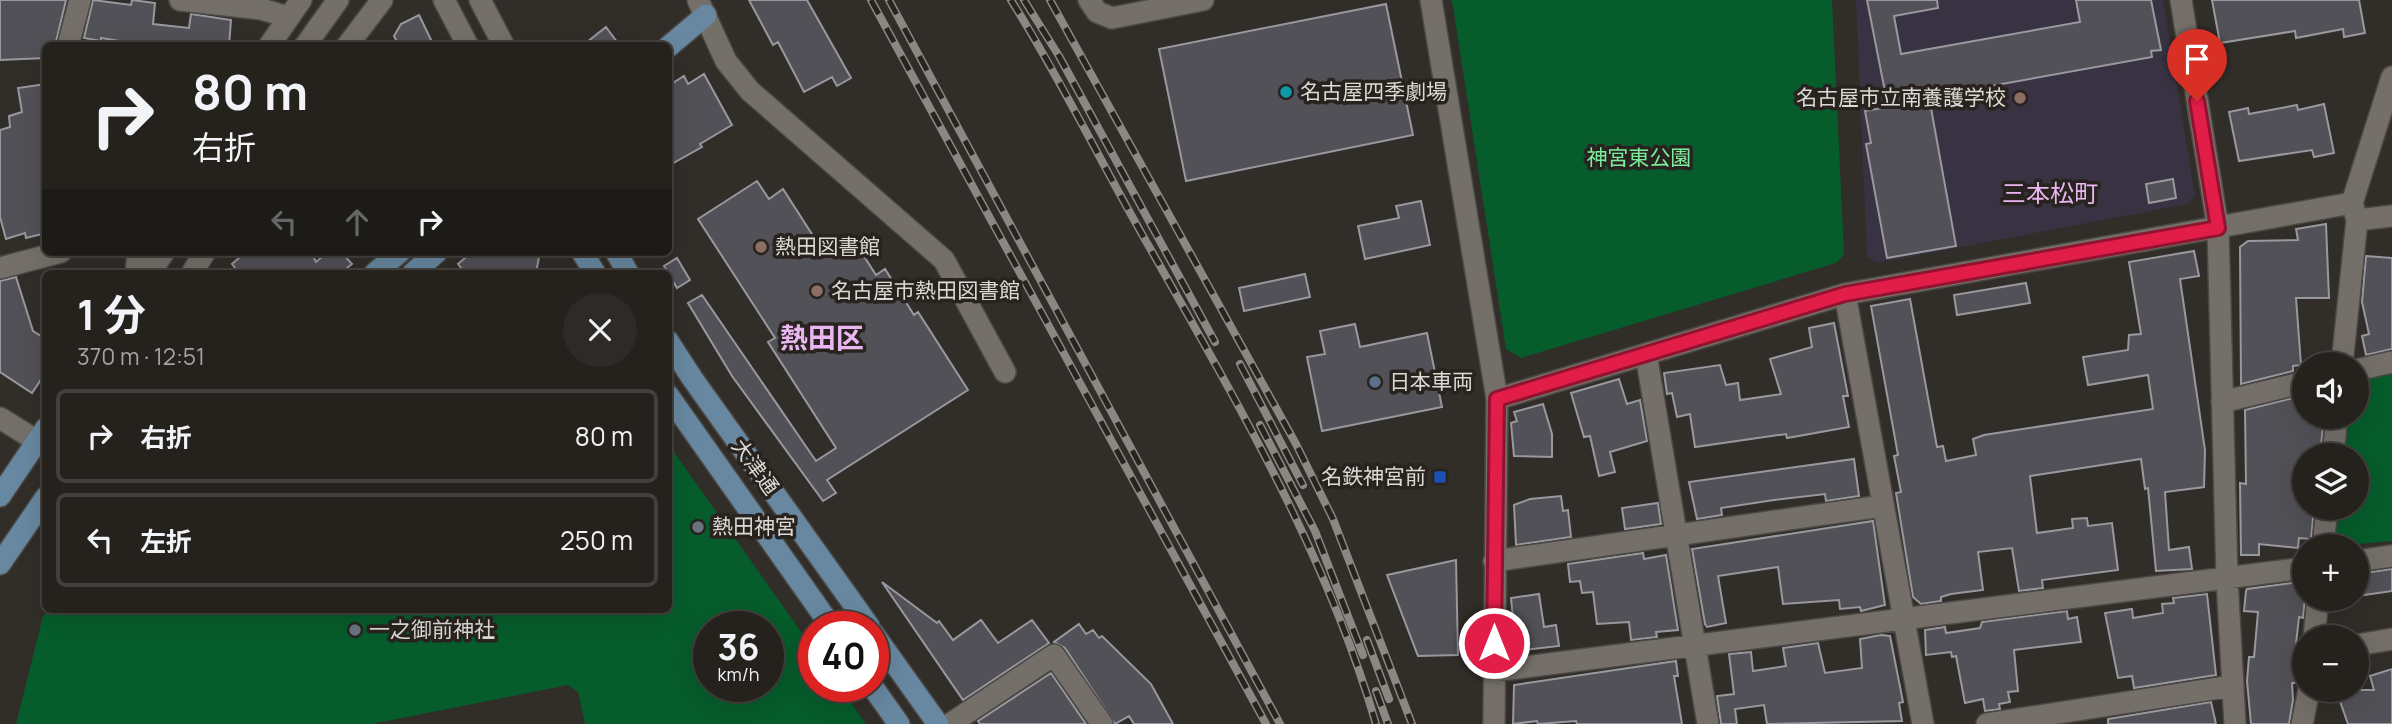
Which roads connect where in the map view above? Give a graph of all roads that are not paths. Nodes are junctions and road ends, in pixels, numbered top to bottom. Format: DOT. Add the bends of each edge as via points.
graph roads {
  1 [pos="80,0"];
  2 [pos="180,0"];
  3 [pos="338,0"];
  4 [pos="382,0"];
  5 [pos="444,0"];
  6 [pos="481,0"];
  7 [pos="1089,0"];
  8 [pos="1203,0"];
  9 [pos="1431,0"];
  10 [pos="2181,0"];
  11 [pos="294,8"];
  12 [pos="702,8"];
  13 [pos="69,42"];
  14 [pos="272,42"];
  15 [pos="307,42"];
  16 [pos="350,42"];
  17 [pos="466,42"];
  18 [pos="502,42"];
  19 [pos="672,42"];
  20 [pos="2392,77"];
  21 [pos="2355,211"];
  22 [pos="2392,216"];
  23 [pos="2218,228"];
  24 [pos="46,256"];
  25 [pos="395,256"];
  26 [pos="433,256"];
  27 [pos="0,268"];
  28 [pos="379,270"];
  29 [pos="417,270"];
  30 [pos="1845,294"];
  31 [pos="672,347"];
  32 [pos="2343,352"];
  33 [pos="1646,354"];
  34 [pos="2392,362"];
  35 [pos="2369,367"];
  36 [pos="1005,372"];
  37 [pos="2292,385"];
  38 [pos="1497,399"];
  39 [pos="672,401"];
  40 [pos="2222,402"];
  41 [pos="0,418"];
  42 [pos="41,435"];
  43 [pos="0,496"];
  44 [pos="42,503"];
  45 [pos="1882,506"];
  46 [pos="1676,536"];
  47 [pos="2392,556"];
  48 [pos="2369,559"];
  49 [pos="1493,561"];
  50 [pos="0,564"];
  51 [pos="2292,570"];
  52 [pos="2227,579"];
  53 [pos="820,611"];
  54 [pos="858,611"];
  55 [pos="1903,618"];
  56 [pos="2392,639"];
  57 [pos="2369,643"];
  58 [pos="1695,645"];
  59 [pos="889,655"];
  60 [pos="1494,671"];
  61 [pos="2232,686"];
  62 [pos="883,702"];
  63 [pos="2307,702"];
  64 [pos="899,724"];
  65 [pos="938,724"];
  66 [pos="950,724"];
  67 [pos="1102,724"];
  68 [pos="1494,724"];
  69 [pos="1708,724"];
  70 [pos="1923,724"];
  71 [pos="1987,724"];
  72 [pos="2235,724"];
  73 [pos="2302,724"];
  1 -- 13 [label="street"];
  2 -- 11 [label="street"];
  3 -- 15 [label="street"];
  4 -- 16 [label="street"];
  5 -- 17 [label="street"];
  6 -- 18 [label="street"];
  7 -- 8 [label="street" via="1097,12 1112,18"];
  9 -- 38 [label="street"];
  10 -- 23 [label="street"];
  11 -- 14 [label="street"];
  12 -- 19 [label="main road"];
  12 -- 36 [label="street" via="726,61 750,91 944,260"];
  20 -- 21 [label="street"];
  21 -- 22 [label="street"];
  21 -- 23 [label="street"];
  21 -- 32 [label="street"];
  23 -- 30 [label="street"];
  23 -- 40 [label="street"];
  24 -- 27 [label="street"];
  25 -- 28 [label="main road"];
  26 -- 29 [label="main road"];
  30 -- 33 [label="street"];
  30 -- 45 [label="street"];
  31 -- 54 [label="main road, 大津通"];
  33 -- 38 [label="street"];
  33 -- 46 [label="street"];
  34 -- 35 [label="street"];
  37 -- 40 [label="street"];
  38 -- 49 [label="street"];
  39 -- 53 [label="main road, 大津通"];
  40 -- 52 [label="street"];
  41 -- 42 [label="street"];
  42 -- 43 [label="main road"];
  44 -- 50 [label="main road"];
  45 -- 46 [label="street"];
  45 -- 55 [label="street"];
  46 -- 49 [label="street"];
  46 -- 58 [label="street"];
  47 -- 48 [label="street"];
  49 -- 60 [label="street"];
  51 -- 52 [label="street"];
  52 -- 55 [label="street"];
  52 -- 61 [label="street"];
  55 -- 58 [label="street"];
  55 -- 70 [label="street"];
  56 -- 57 [label="street"];
  58 -- 60 [label="street"];
  58 -- 69 [label="street"];
  59 -- 65 [label="main road"];
  60 -- 68 [label="street"];
  61 -- 71 [label="street"];
  61 -- 72 [label="street"];
  62 -- 64 [label="main road"];
  63 -- 73 [label="street"];
  66 -- 67 [label="street" via="1054,655"];
}
